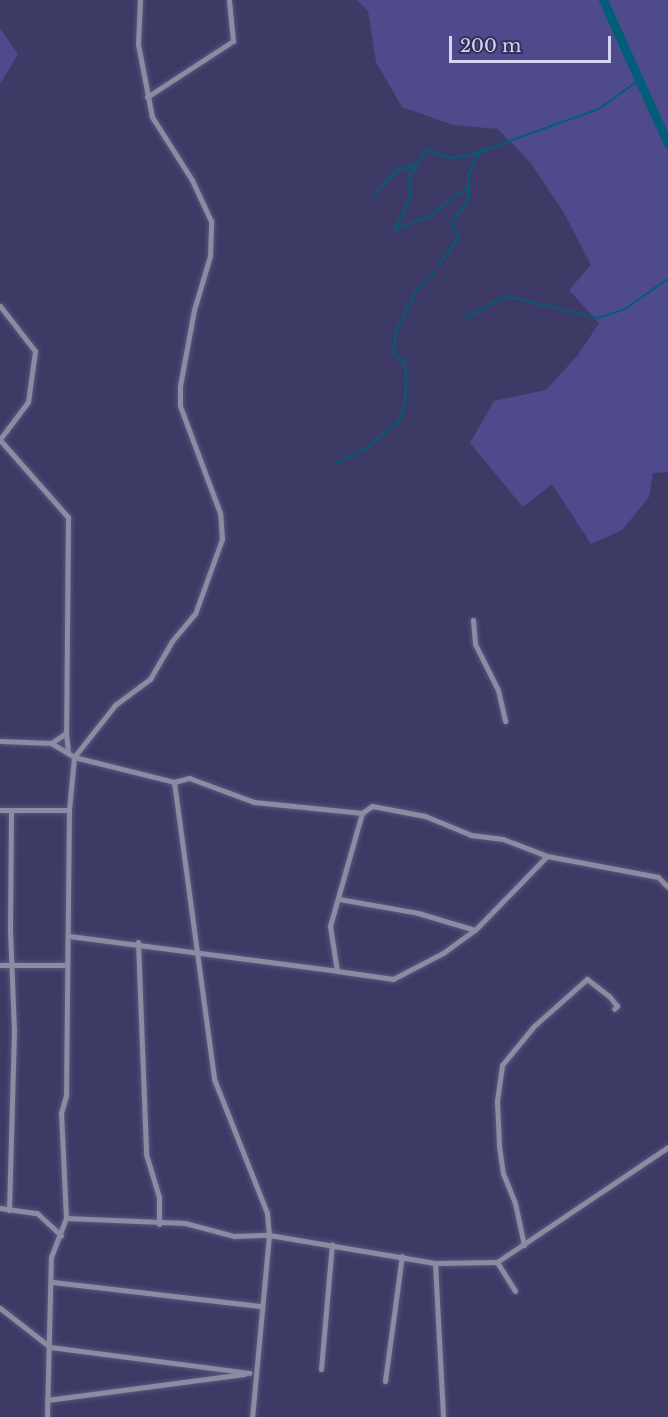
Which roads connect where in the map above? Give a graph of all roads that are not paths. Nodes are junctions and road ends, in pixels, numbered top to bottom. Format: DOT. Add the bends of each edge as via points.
graph roads {
  1 [pos="140,0"];
  2 [pos="230,0"];
  3 [pos="147,97"];
  4 [pos="0,306"];
  5 [pos="0,440"];
  6 [pos="473,620"];
  7 [pos="505,721"];
  8 [pos="66,733"];
  9 [pos="0,741"];
  10 [pos="51,743"];
  11 [pos="71,755"];
  12 [pos="174,782"];
  13 [pos="0,810"];
  14 [pos="11,810"];
  15 [pos="69,810"];
  16 [pos="362,813"];
  17 [pos="547,856"];
  18 [pos="668,886"];
  19 [pos="339,899"];
  20 [pos="475,930"];
  21 [pos="69,936"];
  22 [pos="138,942"];
  23 [pos="195,951"];
  24 [pos="0,964"];
  25 [pos="10,964"];
  26 [pos="66,965"];
  27 [pos="337,971"];
  28 [pos="614,1009"];
  29 [pos="668,1148"];
  30 [pos="0,1208"];
  31 [pos="9,1210"];
  32 [pos="66,1218"];
  33 [pos="159,1224"];
  34 [pos="61,1235"];
  35 [pos="269,1235"];
  36 [pos="332,1244"];
  37 [pos="524,1245"];
  38 [pos="402,1256"];
  39 [pos="497,1262"];
  40 [pos="435,1263"];
  41 [pos="53,1282"];
  42 [pos="515,1292"];
  43 [pos="262,1306"];
  44 [pos="0,1308"];
  45 [pos="50,1347"];
  46 [pos="321,1369"];
  47 [pos="252,1372"];
  48 [pos="385,1382"];
  49 [pos="47,1400"];
  50 [pos="47,1417"];
  51 [pos="252,1417"];
  52 [pos="443,1417"];
  1 -- 3 [label="street" via="138,44"];
  2 -- 3 [label="street" via="233,41"];
  3 -- 11 [label="street" via="152,117 192,180 211,221 210,256 194,310 180,406 220,513 222,539 195,614 172,641 150,679 115,705"];
  4 -- 5 [label="street" via="35,351 28,402"];
  5 -- 8 [label="street" via="68,517"];
  6 -- 7 [label="street" via="475,644 498,690"];
  8 -- 10 [label="street"];
  8 -- 11 [label="street"];
  9 -- 10 [label="street"];
  10 -- 11 [label="street"];
  11 -- 12 [label="street"];
  11 -- 15 [label="street"];
  12 -- 16 [label="street" via="189,778 272,805"];
  12 -- 23 [label="street"];
  13 -- 14 [label="street"];
  14 -- 15 [label="street"];
  14 -- 25 [label="street"];
  15 -- 21 [label="street"];
  16 -- 17 [label="street" via="372,806 425,816 471,835 503,839"];
  16 -- 19 [label="street"];
  17 -- 18 [label="street" via="658,877"];
  17 -- 20 [label="street"];
  19 -- 20 [label="street" via="418,913"];
  19 -- 27 [label="street" via="330,926"];
  20 -- 27 [label="street" via="393,979"];
  21 -- 22 [label="street"];
  21 -- 26 [label="street"];
  22 -- 23 [label="street"];
  22 -- 33 [label="street" via="146,1154 159,1197"];
  23 -- 27 [label="street"];
  23 -- 35 [label="street" via="214,1079 267,1213"];
  24 -- 25 [label="street"];
  25 -- 26 [label="street"];
  25 -- 31 [label="street" via="14,1030"];
  26 -- 32 [label="street" via="66,1095 61,1113"];
  28 -- 37 [label="street" via="617,1006 609,996 587,979 534,1026 502,1065 497,1101 501,1117 499,1144 503,1174 515,1203"];
  29 -- 37 [label="street"];
  30 -- 31 [label="street"];
  31 -- 34 [label="street" via="37,1213"];
  32 -- 33 [label="street"];
  32 -- 34 [label="street"];
  33 -- 35 [label="street" via="184,1223 234,1236"];
  34 -- 41 [label="street" via="51,1257"];
  35 -- 36 [label="street"];
  35 -- 43 [label="street"];
  36 -- 38 [label="street"];
  36 -- 46 [label="street"];
  37 -- 39 [label="street"];
  38 -- 40 [label="street"];
  38 -- 48 [label="street"];
  39 -- 40 [label="street"];
  39 -- 42 [label="street"];
  40 -- 52 [label="street"];
  41 -- 43 [label="street"];
  41 -- 45 [label="street"];
  43 -- 47 [label="street"];
  44 -- 45 [label="street"];
  45 -- 47 [label="street"];
  45 -- 49 [label="street"];
  47 -- 49 [label="street"];
  47 -- 51 [label="street"];
  49 -- 50 [label="street"];
}
